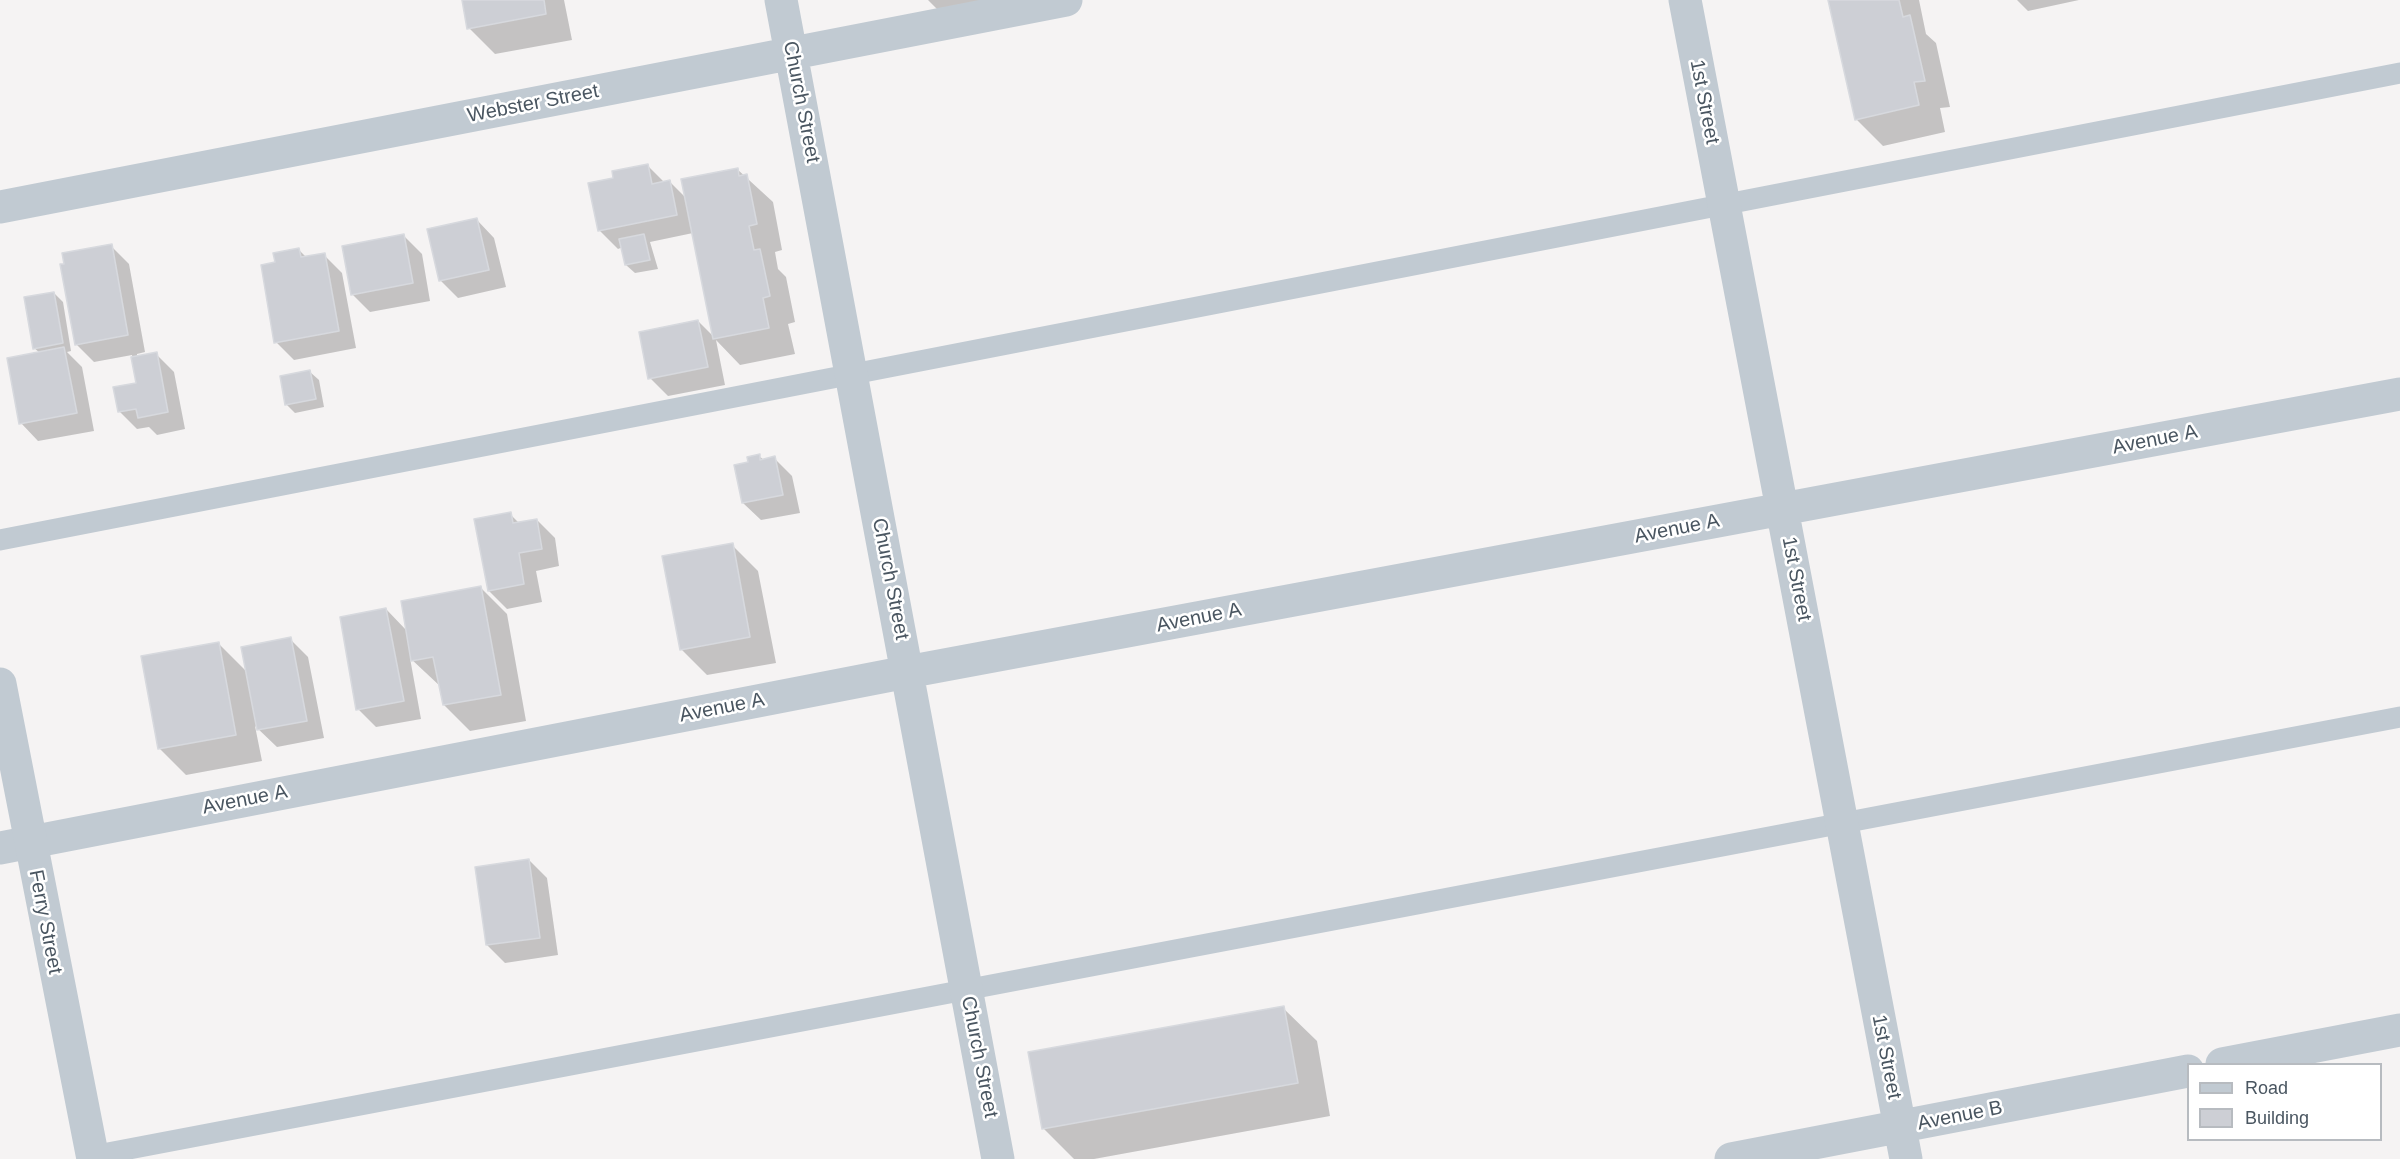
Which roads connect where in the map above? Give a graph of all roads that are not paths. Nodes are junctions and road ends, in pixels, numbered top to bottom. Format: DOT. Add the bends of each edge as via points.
graph roads {
  1 [pos="781,0"];
  2 [pos="1066,0"];
  3 [pos="1685,0"];
  4 [pos="792,54"];
  5 [pos="2400,73"];
  6 [pos="1724,204"];
  7 [pos="0,207"];
  8 [pos="851,374"];
  9 [pos="2400,394"];
  10 [pos="1783,510"];
  11 [pos="0,540"];
  12 [pos="907,672"];
  13 [pos="0,684"];
  14 [pos="2400,717"];
  15 [pos="1842,823"];
  16 [pos="15,845"];
  17 [pos="967,990"];
  18 [pos="2400,1030"];
  19 [pos="2232,1063"];
  20 [pos="2187,1071"];
  21 [pos="1900,1127"];
  22 [pos="93,1158"];
  23 [pos="998,1159"];
  24 [pos="1731,1159"];
  25 [pos="1906,1159"];
  1 -- 4 [label="street, Church Street"];
  2 -- 4 [label="street, Webster Street"];
  3 -- 6 [label="street, 1st Street"];
  4 -- 7 [label="street, Webster Street"];
  4 -- 8 [label="street, Church Street"];
  5 -- 6 [label="lane"];
  6 -- 8 [label="lane"];
  6 -- 10 [label="street, 1st Street"];
  8 -- 11 [label="lane"];
  8 -- 12 [label="street, Church Street"];
  9 -- 10 [label="street, Avenue A"];
  10 -- 12 [label="street, Avenue A"];
  10 -- 15 [label="street, 1st Street"];
  12 -- 16 [label="street, Avenue A"];
  12 -- 17 [label="street, Church Street"];
  13 -- 16 [label="street, Ferry Street"];
  14 -- 15 [label="lane"];
  15 -- 17 [label="lane"];
  15 -- 21 [label="street, 1st Street"];
  16 -- 22 [label="street, Ferry Street"];
  17 -- 22 [label="lane"];
  17 -- 23 [label="street, Church Street"];
  18 -- 19 [label="street"];
  20 -- 21 [label="street, Avenue B"];
  21 -- 24 [label="street, Avenue B"];
  21 -- 25 [label="street, 1st Street"];
}
